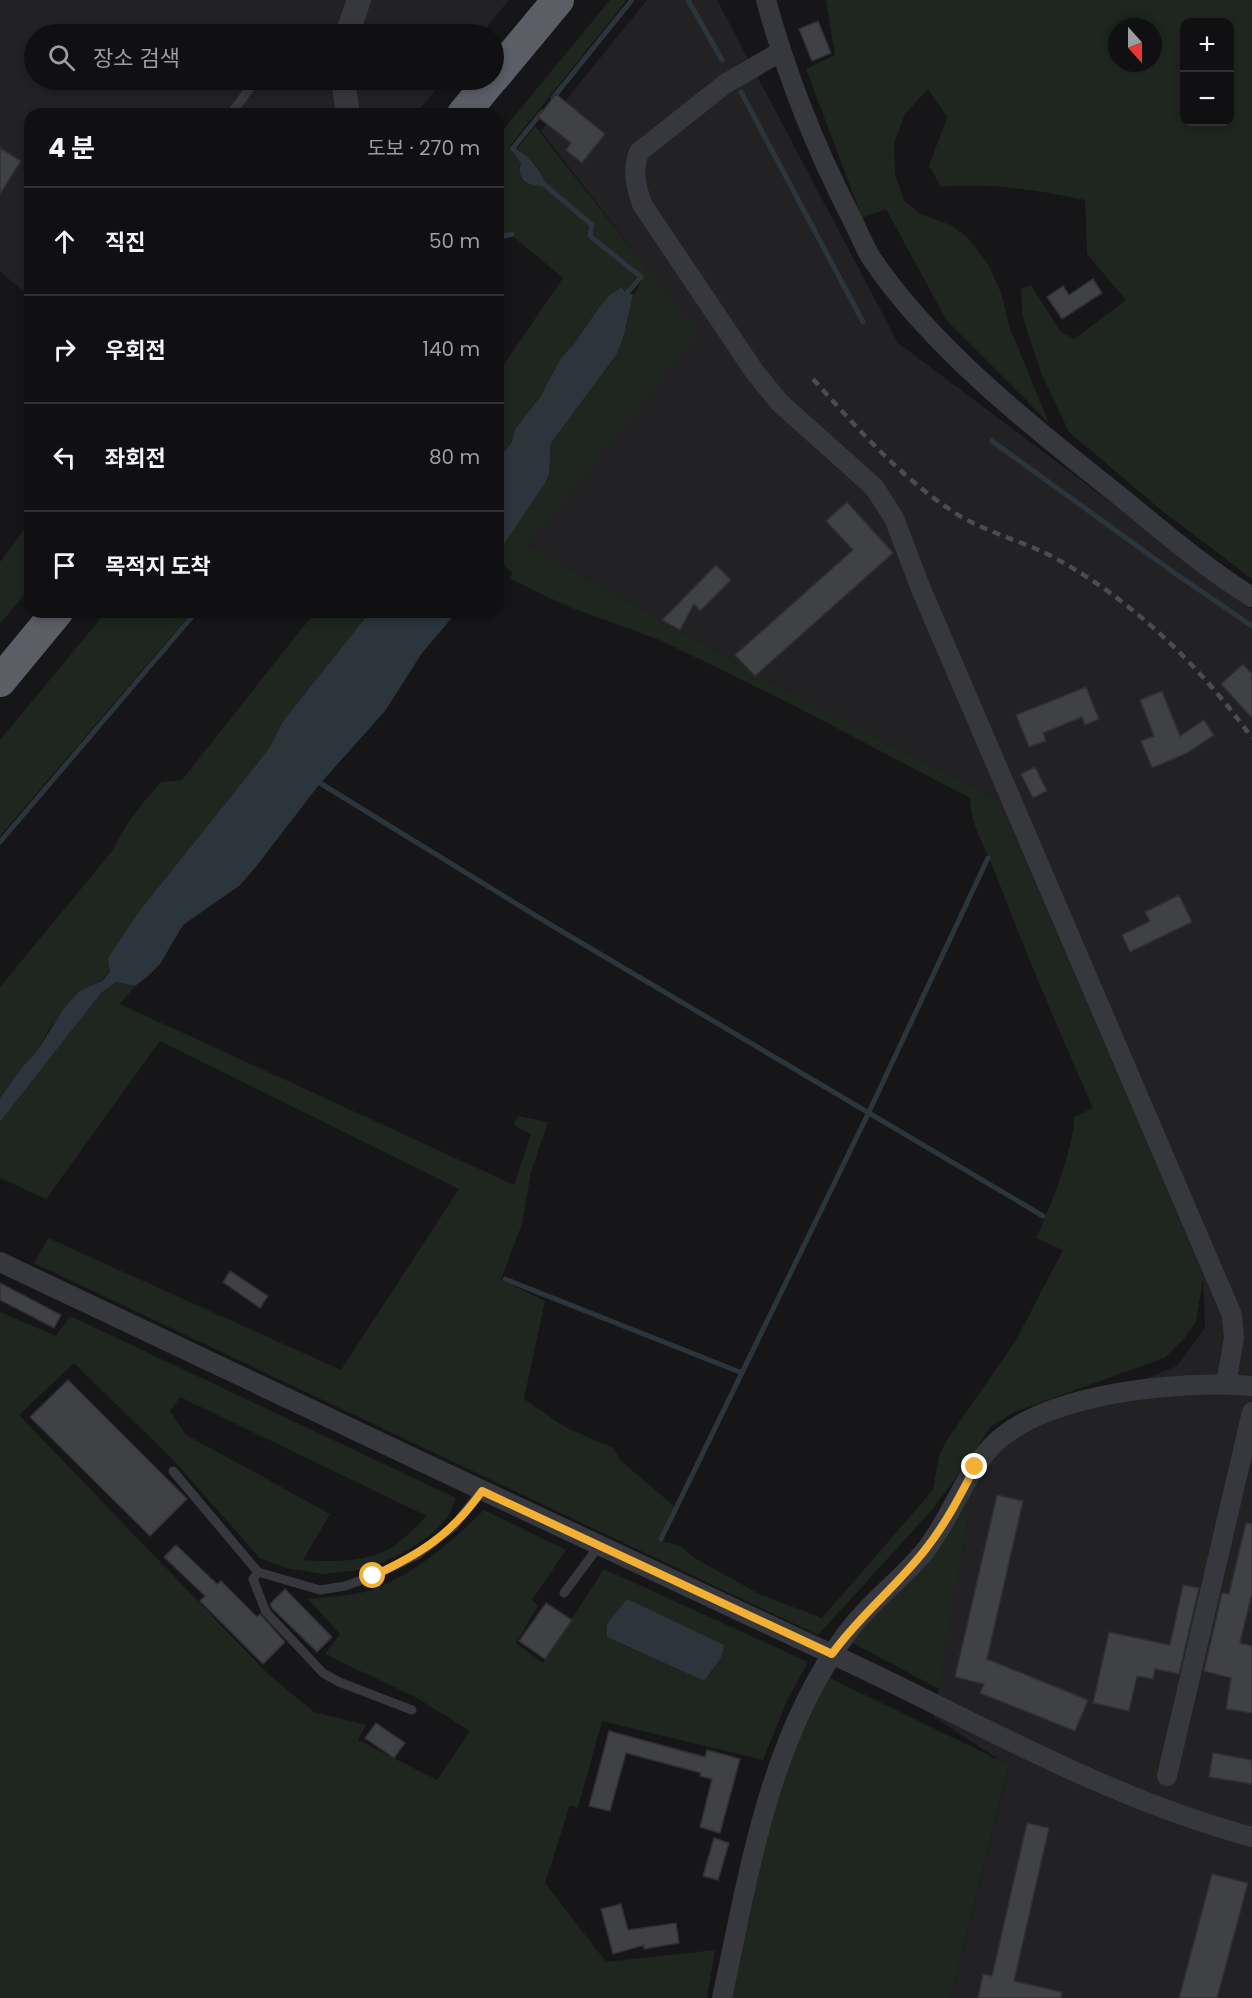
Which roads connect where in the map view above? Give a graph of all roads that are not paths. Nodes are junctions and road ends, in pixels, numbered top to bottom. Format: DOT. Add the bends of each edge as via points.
graph roads {
  1 [pos="358,0"];
  2 [pos="558,0"];
  3 [pos="766,0"];
  4 [pos="350,24"];
  5 [pos="780,52"];
  6 [pos="504,64"];
  7 [pos="249,90"];
  8 [pos="344,90"];
  9 [pos="482,90"];
  10 [pos="235,108"];
  11 [pos="347,108"];
  12 [pos="468,108"];
  13 [pos="1252,597"];
  14 [pos="52,618"];
  15 [pos="0,681"];
  16 [pos="0,1262"];
  17 [pos="1226,1384"];
  18 [pos="1252,1386"];
  19 [pos="1252,1412"];
  20 [pos="172,1471"];
  21 [pos="482,1491"];
  22 [pos="599,1546"];
  23 [pos="258,1572"];
  24 [pos="564,1593"];
  25 [pos="832,1654"];
  26 [pos="412,1710"];
  27 [pos="1167,1776"];
  28 [pos="1252,1837"];
  29 [pos="722,1998"];
  1 -- 4 [label="street"];
  2 -- 6 [label="highway"];
  3 -- 5 [label="street"];
  5 -- 13 [label="street" via="830,176 869,254 914,312 962,361 1072,459 1201,562"];
  5 -- 17 [label="street" via="725,84 639,152 634,163 637,190 642,204 754,371 780,403 874,487 894,518 1232,1315 1234,1338"];
  7 -- 10 [label="lane"];
  8 -- 11 [label="street"];
  9 -- 12 [label="highway"];
  14 -- 15 [label="highway"];
  16 -- 21 [label="street"];
  17 -- 18 [label="street"];
  17 -- 25 [label="street" via="1183,1384 1068,1405 1019,1426 994,1443 924,1552"];
  19 -- 27 [label="street"];
  20 -- 23 [label="lane"];
  21 -- 22 [label="street"];
  21 -- 23 [label="lane" via="453,1527 435,1542 373,1576 320,1590"];
  22 -- 24 [label="lane"];
  22 -- 25 [label="street"];
  23 -- 26 [label="lane" via="253,1579 266,1612 323,1672"];
  25 -- 28 [label="street" via="1084,1776 1179,1815"];
  25 -- 29 [label="street" via="788,1737 755,1852"];
}
